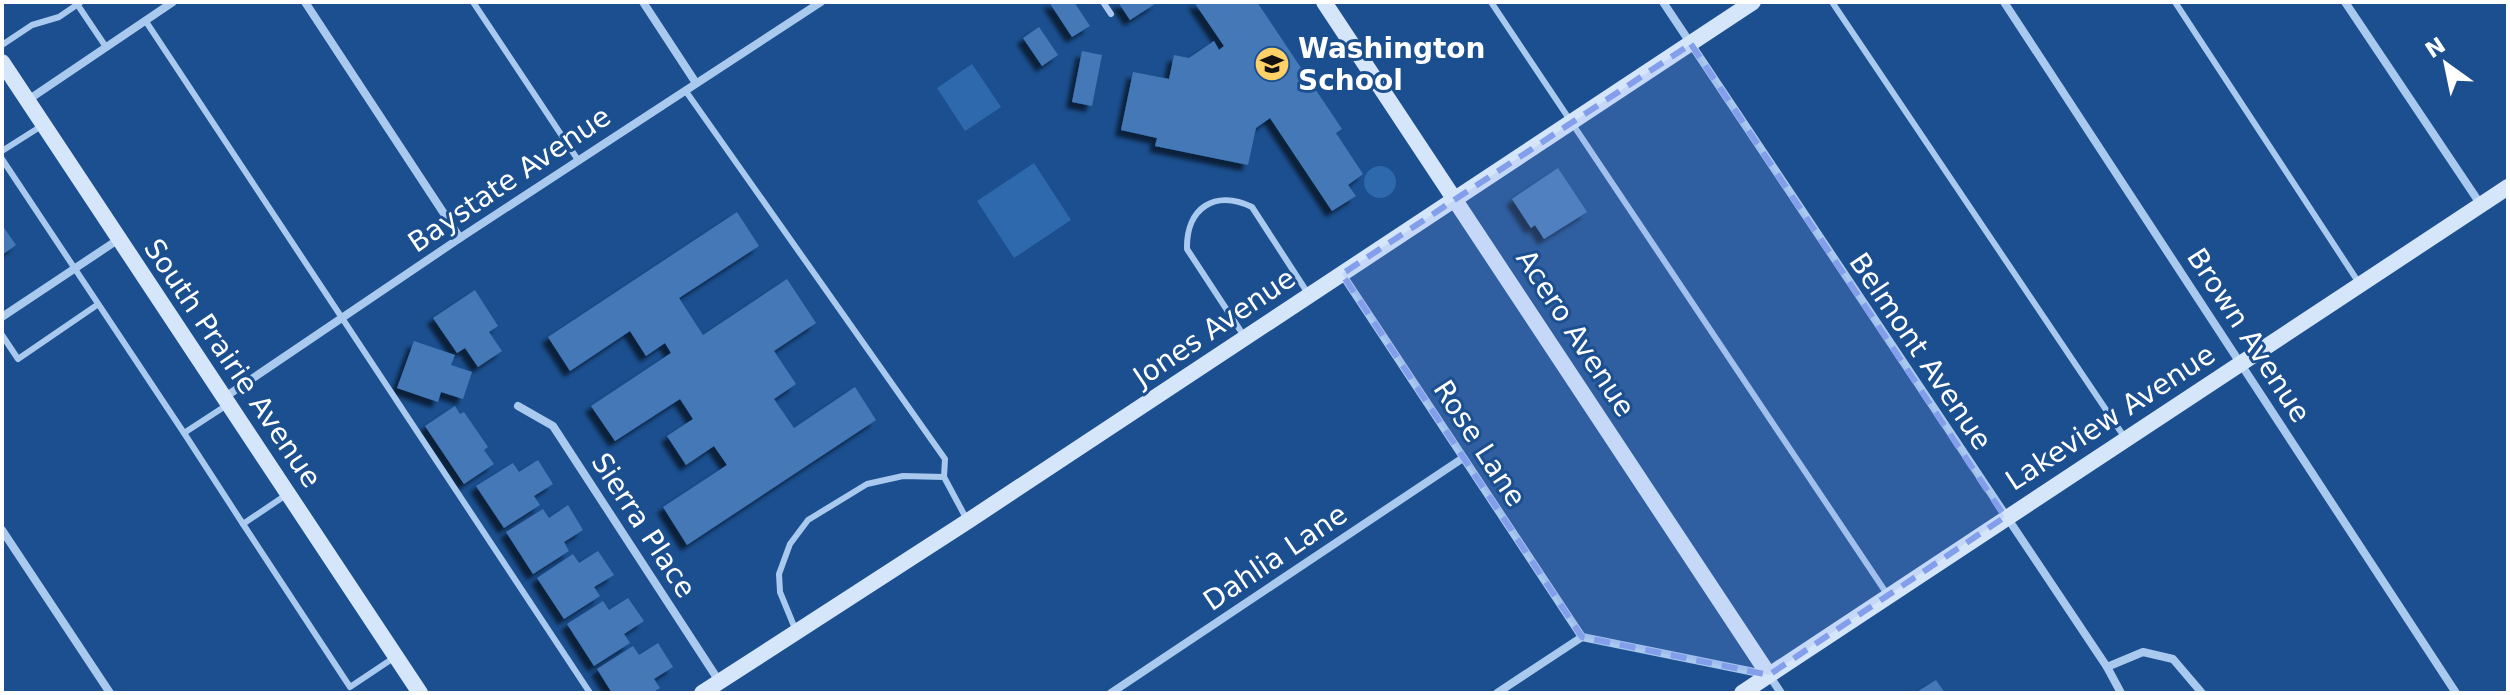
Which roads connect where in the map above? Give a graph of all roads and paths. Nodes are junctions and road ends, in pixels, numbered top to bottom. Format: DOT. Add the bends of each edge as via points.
graph roads {
  1 [pos="171,2"];
  2 [pos="305,2"];
  3 [pos="473,2"];
  4 [pos="643,2"];
  5 [pos="821,2"];
  6 [pos="1103,2"];
  7 [pos="1324,2"];
  8 [pos="1491,2"];
  9 [pos="1663,2"];
  10 [pos="1753,2"];
  11 [pos="1832,2"];
  12 [pos="2004,2"];
  13 [pos="2175,2"];
  14 [pos="2345,2"];
  15 [pos="79,3"];
  16 [pos="809,5"];
  17 [pos="1111,14"];
  18 [pos="145,20"];
  19 [pos="1691,44"];
  20 [pos="2,45"];
  21 [pos="106,47"];
  22 [pos="2,62"];
  23 [pos="696,83"];
  24 [pos="685,90"];
  25 [pos="27,100"];
  26 [pos="1570,122"];
  27 [pos="43,124"];
  28 [pos="2,151"];
  29 [pos="2,159"];
  30 [pos="578,160"];
  31 [pos="2508,187"];
  32 [pos="1455,196"];
  33 [pos="2481,205"];
  34 [pos="460,238"];
  35 [pos="119,239"];
  36 [pos="73,269"];
  37 [pos="1342,274"];
  38 [pos="2360,284"];
  39 [pos="1309,295"];
  40 [pos="97,305"];
  41 [pos="2,317"];
  42 [pos="342,318"];
  43 [pos="2,335"];
  44 [pos="1246,338"];
  45 [pos="2241,362"];
  46 [pos="227,400"];
  47 [pos="518,406"];
  48 [pos="184,433"];
  49 [pos="2125,438"];
  50 [pos="1463,458"];
  51 [pos="944,477"];
  52 [pos="289,493"];
  53 [pos="2005,517"];
  54 [pos="968,521"];
  55 [pos="243,524"];
  56 [pos="2,530"];
  57 [pos="1888,596"];
  58 [pos="796,632"];
  59 [pos="1582,637"];
  60 [pos="396,656"];
  61 [pos="2107,667"];
  62 [pos="1769,675"];
  63 [pos="720,681"];
  64 [pos="110,693"];
  65 [pos="420,693"];
  66 [pos="590,693"];
  67 [pos="702,693"];
  68 [pos="1111,693"];
  69 [pos="1497,693"];
  70 [pos="1742,693"];
  71 [pos="1781,693"];
  72 [pos="2121,693"];
  73 [pos="2202,693"];
  74 [pos="2456,693"];
  1 -- 18 [label="street"];
  2 -- 34 [label="street"];
  3 -- 30 [label="lane"];
  4 -- 23 [label="street"];
  5 -- 16 [label="street, Baystate Avenue"];
  6 -- 17 [label="lane"];
  7 -- 32 [label="street, Acero Avenue"];
  8 -- 26 [label="lane"];
  9 -- 19 [label="street, Belmont Avenue"];
  10 -- 19 [label="street, Jones Avenue"];
  11 -- 49 [label="lane"];
  12 -- 45 [label="street, Brown Avenue"];
  13 -- 38 [label="lane"];
  14 -- 33 [label="street"];
  15 -- 20 [label="lane"];
  15 -- 21 [label="lane"];
  16 -- 23 [label="street, Baystate Avenue"];
  18 -- 21 [label="street"];
  18 -- 42 [label="lane"];
  19 -- 26 [label="street, Jones Avenue"];
  19 -- 53 [label="street, Belmont Avenue"];
  21 -- 25 [label="street"];
  22 -- 25 [label="street, South Prairie Avenue"];
  23 -- 24 [label="street, Baystate Avenue"];
  24 -- 30 [label="street, Baystate Avenue"];
  24 -- 51 [label="lane" via="945,459"];
  25 -- 27 [label="street, South Prairie Avenue"];
  26 -- 32 [label="street, Jones Avenue"];
  26 -- 57 [label="lane"];
  27 -- 28 [label="lane"];
  27 -- 35 [label="street, South Prairie Avenue"];
  29 -- 36 [label="lane"];
  30 -- 34 [label="street, Baystate Avenue"];
  31 -- 33 [label="street, Lakeview Avenue"];
  32 -- 37 [label="street, Jones Avenue"];
  32 -- 62 [label="street, Acero Avenue"];
  33 -- 38 [label="street, Lakeview Avenue"];
  34 -- 42 [label="street, Baystate Avenue"];
  35 -- 36 [label="street"];
  35 -- 46 [label="street, South Prairie Avenue"];
  36 -- 40 [label="lane"];
  36 -- 41 [label="street"];
  37 -- 39 [label="street, Jones Avenue"];
  37 -- 50 [label="street, Rose Lane"];
  38 -- 45 [label="street, Lakeview Avenue"];
  39 -- 44 [label="street, Jones Avenue"];
  39 -- 44 [label="lane" via="1252,207 1225,199 1199,210 1191,221 1187,249"];
  40 -- 43 [label="lane" via="18,359"];
  40 -- 48 [label="lane"];
  42 -- 46 [label="street, Baystate Avenue"];
  42 -- 66 [label="lane"];
  44 -- 54 [label="street, Jones Avenue"];
  45 -- 49 [label="street, Lakeview Avenue"];
  45 -- 74 [label="street, Brown Avenue"];
  46 -- 48 [label="lane"];
  46 -- 52 [label="street, South Prairie Avenue"];
  47 -- 63 [label="street, Sierra Place" via="553,426"];
  48 -- 55 [label="lane"];
  49 -- 53 [label="street, Lakeview Avenue"];
  50 -- 59 [label="street, Rose Lane"];
  50 -- 68 [label="street, Dahlia Lane"];
  51 -- 54 [label="lane"];
  51 -- 58 [label="lane" via="903,476 867,484 808,520 790,544 779,574 780,592"];
  52 -- 55 [label="lane"];
  52 -- 60 [label="street, South Prairie Avenue"];
  53 -- 57 [label="street, Lakeview Avenue"];
  53 -- 61 [label="street, Belmont Avenue"];
  54 -- 58 [label="street, Jones Avenue"];
  55 -- 60 [label="lane" via="350,687"];
  56 -- 64 [label="street"];
  57 -- 62 [label="street, Lakeview Avenue"];
  58 -- 63 [label="street, Jones Avenue"];
  59 -- 62 [label="street"];
  59 -- 69 [label="street"];
  60 -- 65 [label="street, South Prairie Avenue"];
  61 -- 72 [label="street, Belmont Avenue"];
  61 -- 73 [label="street" via="2143,652 2173,659"];
  62 -- 70 [label="street, Lakeview Avenue"];
  62 -- 71 [label="street, Acero Avenue"];
  63 -- 67 [label="street, Jones Avenue"];
}
